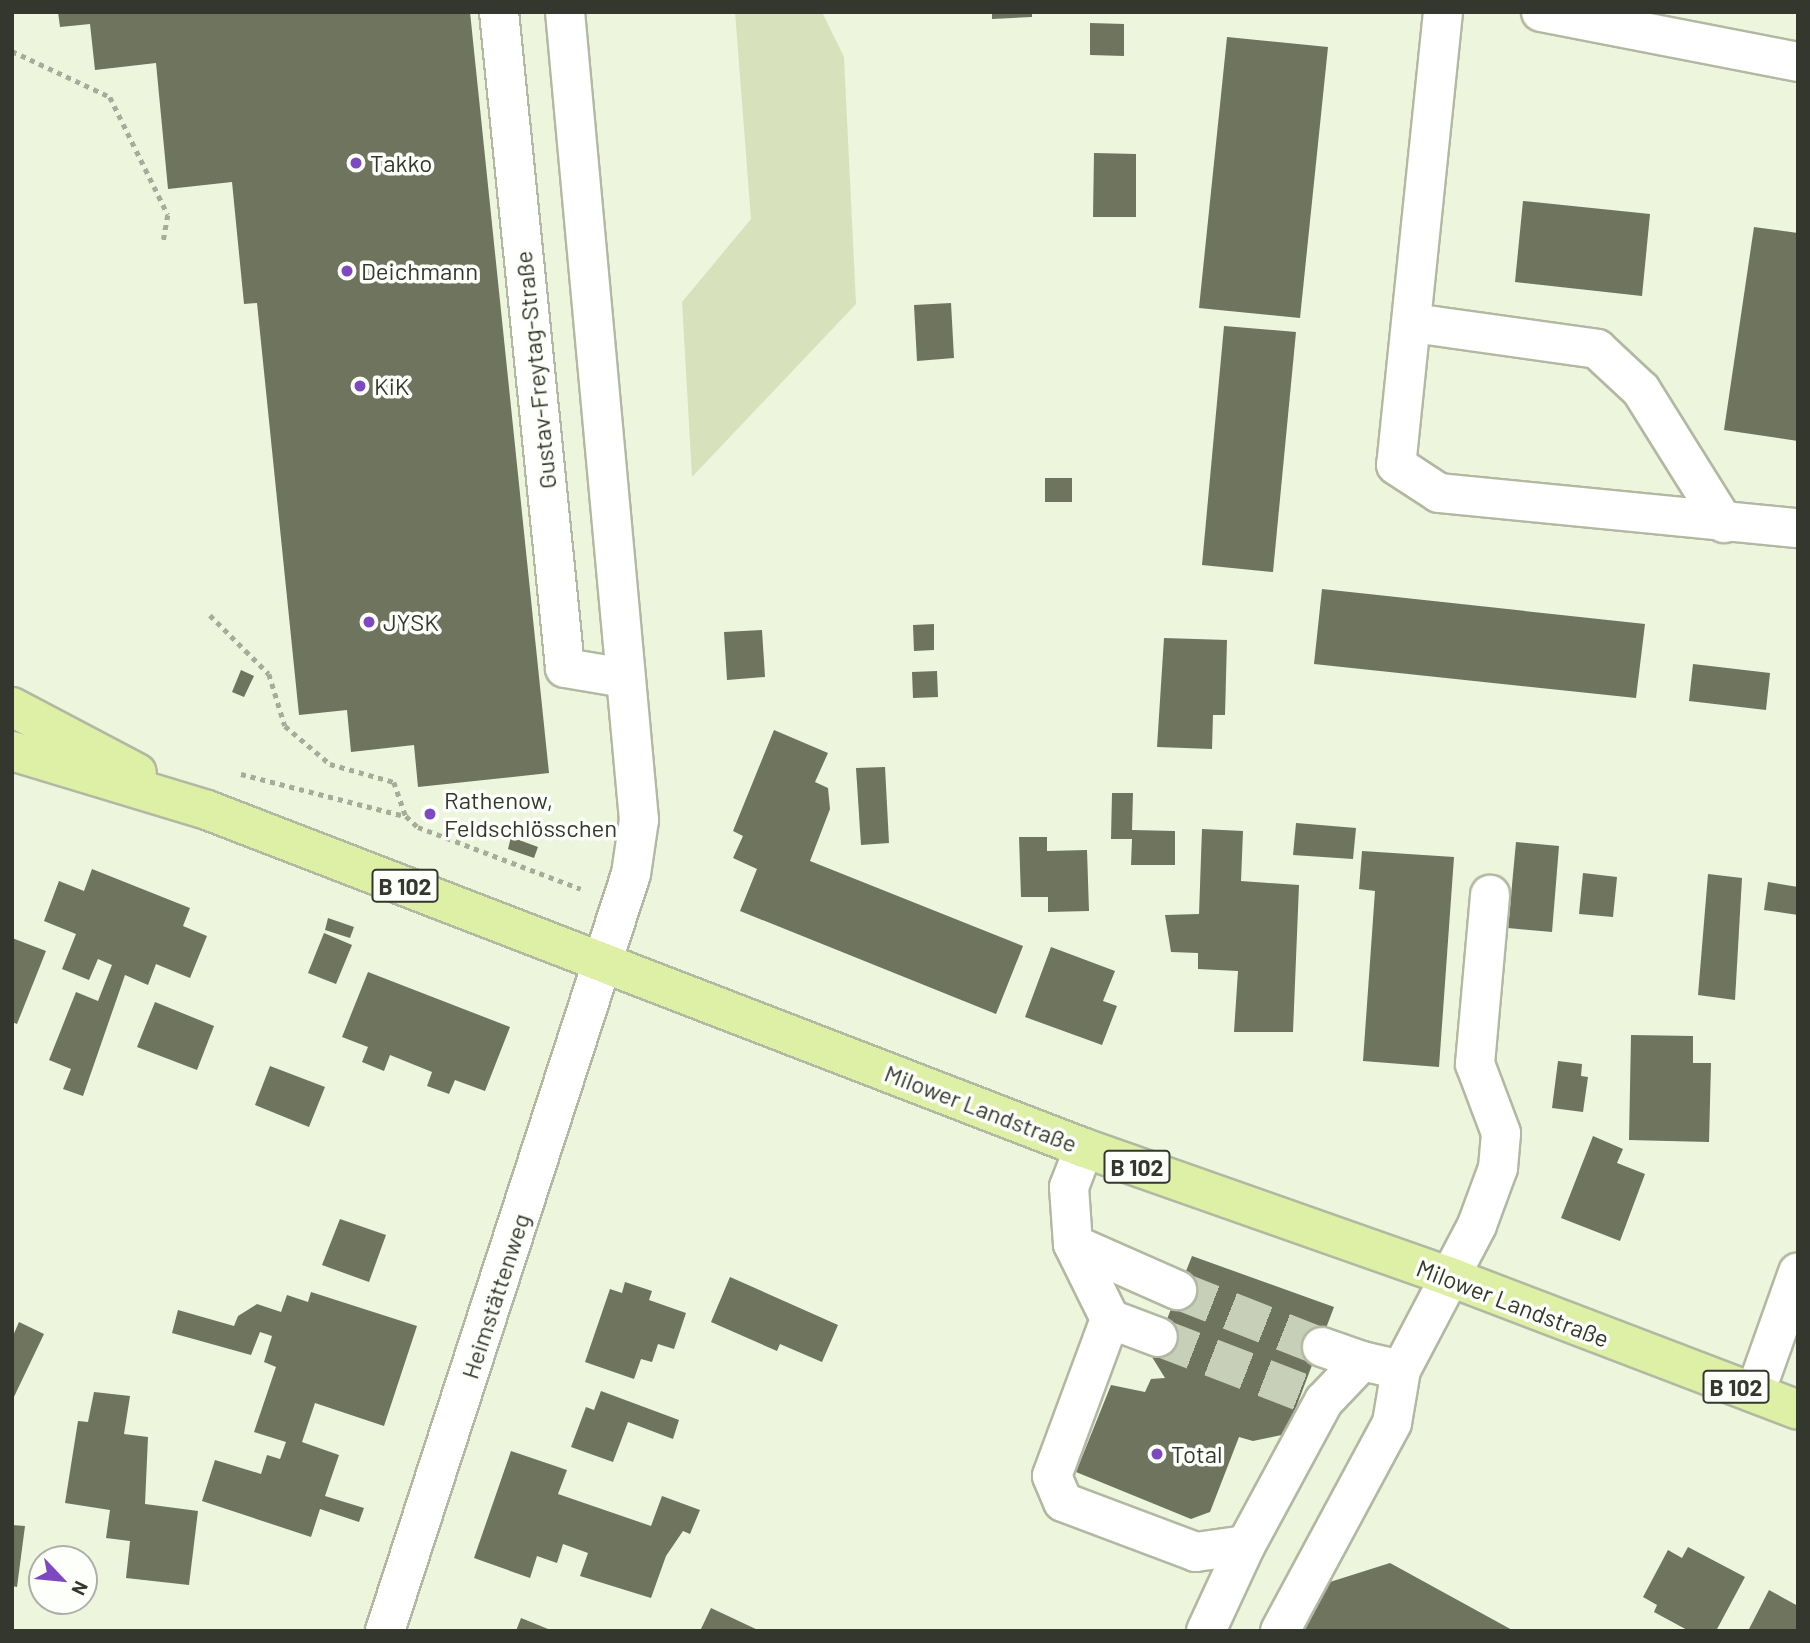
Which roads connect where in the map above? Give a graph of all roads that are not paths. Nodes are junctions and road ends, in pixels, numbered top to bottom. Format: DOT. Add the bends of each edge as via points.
graph roads {
  1 [pos="499,12"];
  2 [pos="565,12"];
  3 [pos="1443,12"];
  4 [pos="1563,15"];
  5 [pos="1798,62"];
  6 [pos="1413,323"];
  7 [pos="1724,523"];
  8 [pos="1798,528"];
  9 [pos="625,677"];
  10 [pos="12,706"];
  11 [pos="12,751"];
  12 [pos="207,810"];
  13 [pos="1490,895"];
  14 [pos="603,961"];
  15 [pos="1084,1148"];
  16 [pos="1073,1244"];
  17 [pos="1798,1272"];
  18 [pos="1454,1278"];
  19 [pos="1177,1290"];
  20 [pos="1110,1320"];
  21 [pos="1158,1338"];
  22 [pos="1322,1347"];
  23 [pos="1362,1361"];
  24 [pos="1401,1370"];
  25 [pos="1755,1393"];
  26 [pos="1798,1410"];
  27 [pos="1246,1545"];
  28 [pos="385,1631"];
  29 [pos="1206,1631"];
  30 [pos="1280,1631"];
  1 -- 9 [label="street, Gustav-Freytag-Straße" via="565,668"];
  2 -- 9 [label="street"];
  3 -- 6 [label="street"];
  4 -- 5 [label="street"];
  6 -- 7 [label="street" via="1597,349 1642,390"];
  6 -- 7 [label="street" via="1396,466 1439,493"];
  7 -- 8 [label="street"];
  9 -- 14 [label="street" via="639,820 621,905"];
  10 -- 12 [label="main road, Milower Landstraße / B 102"];
  11 -- 12 [label="main road, Milower Landstraße / B 102"];
  12 -- 14 [label="main road, Milower Landstraße / B 102"];
  13 -- 18 [label="street" via="1475,1064 1501,1133 1498,1168"];
  14 -- 15 [label="main road, Milower Landstraße / B 102"];
  14 -- 28 [label="street, Heimstättenweg"];
  15 -- 16 [label="street" via="1069,1187"];
  15 -- 18 [label="main road, Milower Landstraße / B 102"];
  16 -- 19 [label="street"];
  16 -- 20 [label="street"];
  17 -- 25 [label="street"];
  18 -- 24 [label="street"];
  18 -- 25 [label="main road, Milower Landstraße / B 102"];
  20 -- 21 [label="street"];
  20 -- 27 [label="street" via="1052,1476 1063,1502 1196,1552"];
  22 -- 23 [label="street"];
  23 -- 24 [label="street"];
  23 -- 27 [label="street" via="1314,1397"];
  24 -- 30 [label="street" via="1392,1423"];
  25 -- 26 [label="main road, Milower Landstraße / B 102"];
  27 -- 29 [label="street"];
}
